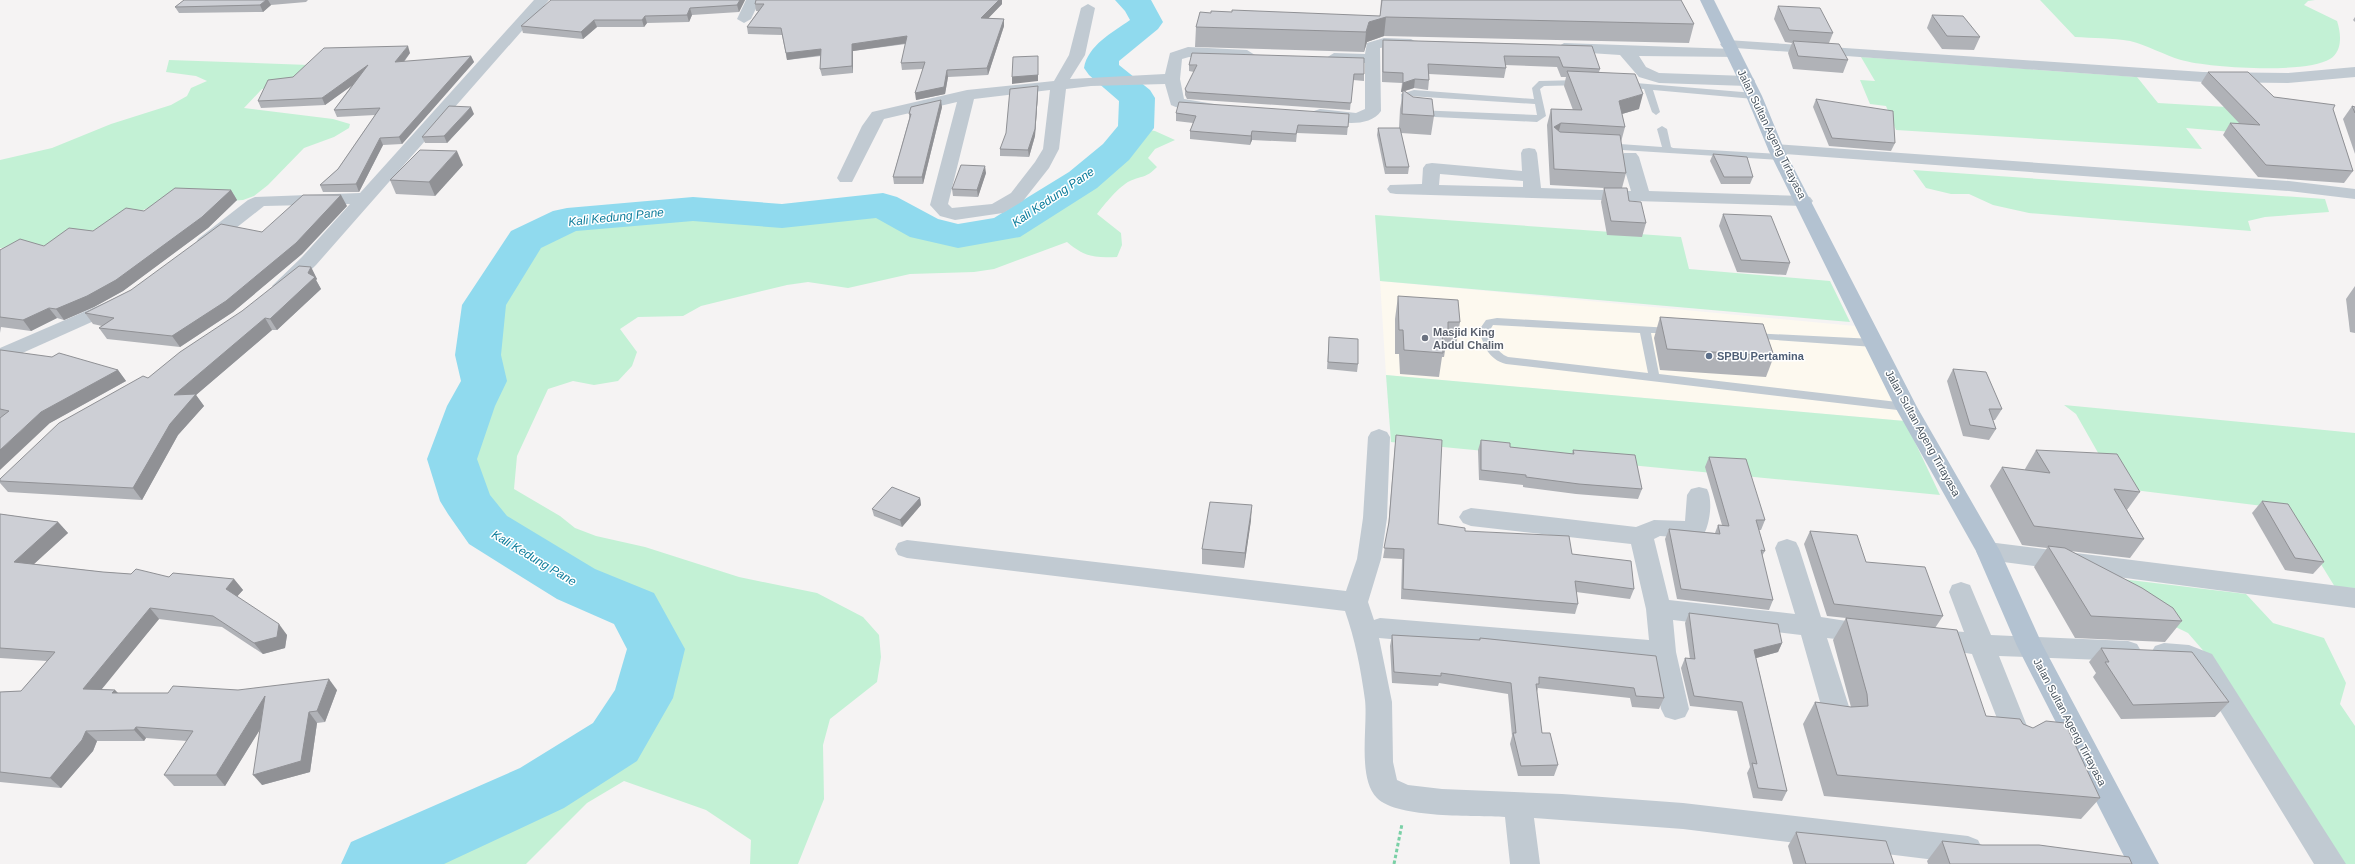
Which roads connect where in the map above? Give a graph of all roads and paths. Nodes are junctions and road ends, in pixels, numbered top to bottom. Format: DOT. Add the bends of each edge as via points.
graph roads {
  1 [pos="753,0"];
  2 [pos="1707,0"];
  3 [pos="535,2"];
  4 [pos="1088,8"];
  5 [pos="744,19"];
  6 [pos="1423,44"];
  7 [pos="1548,48"];
  8 [pos="1736,48"];
  9 [pos="1624,51"];
  10 [pos="1260,56"];
  11 [pos="1320,58"];
  12 [pos="1372,59"];
  13 [pos="2355,72"];
  14 [pos="1165,79"];
  15 [pos="1588,83"];
  16 [pos="1618,85"];
  17 [pos="1058,86"];
  18 [pos="1648,86"];
  19 [pos="1750,89"];
  20 [pos="967,95"];
  21 [pos="1539,102"];
  22 [pos="1223,108"];
  23 [pos="1656,112"];
  24 [pos="1307,114"];
  25 [pos="1662,129"];
  26 [pos="1594,146"];
  27 [pos="1669,150"];
  28 [pos="1784,152"];
  29 [pos="1529,153"];
  30 [pos="1630,157"];
  31 [pos="846,178"];
  32 [pos="1531,185"];
  33 [pos="2354,186"];
  34 [pos="1396,189"];
  35 [pos="1642,197"];
  36 [pos="366,198"];
  37 [pos="1804,201"];
  38 [pos="192,253"];
  39 [pos="131,296"];
  40 [pos="269,296"];
  41 [pos="1645,329"];
  42 [pos="1685,332"];
  43 [pos="1740,335"];
  44 [pos="1874,343"];
  45 [pos="0,356"];
  46 [pos="1654,377"];
  47 [pos="1906,407"];
  48 [pos="1379,437"];
  49 [pos="1699,495"];
  50 [pos="1471,517"];
  51 [pos="1641,536"];
  52 [pos="1787,548"];
  53 [pos="907,549"];
  54 [pos="1995,552"];
  55 [pos="1961,592"];
  56 [pos="2355,598"];
  57 [pos="1355,602"];
  58 [pos="1659,609"];
  59 [pos="1810,627"];
  60 [pos="1380,628"];
  61 [pos="1982,644"];
  62 [pos="2038,647"];
  63 [pos="1663,652"];
  64 [pos="1675,709"];
  65 [pos="1838,716"];
  66 [pos="2018,736"];
  67 [pos="1413,798"];
  68 [pos="1521,805"];
  69 [pos="1996,853"];
  70 [pos="1394,864"];
  71 [pos="1525,864"];
  72 [pos="2144,864"];
  73 [pos="2331,864"];
  1 -- 5 [label="street"];
  2 -- 8 [label="main road, Jalan Sultan Ageng Tirtayasa"];
  3 -- 36 [label="street"];
  4 -- 17 [label="street" via="1077,55"];
  6 -- 12 [label="street" via="1378,43 1372,46"];
  7 -- 9 [label="street"];
  8 -- 9 [label="street"];
  8 -- 13 [label="street" via="1771,48 2203,77 2288,78"];
  8 -- 19 [label="main road, Jalan Sultan Ageng Tirtayasa"];
  9 -- 19 [label="street" via="1630,55 1639,71 1648,76"];
  10 -- 14 [label="street" via="1180,53 1175,56"];
  11 -- 12 [label="street"];
  12 -- 24 [label="street" via="1373,111 1369,115 1361,117"];
  14 -- 17 [label="street" via="1091,81"];
  14 -- 22 [label="street" via="1176,102"];
  15 -- 21 [label="lane" via="1542,83 1536,88"];
  16 -- 18 [label="lane"];
  17 -- 20 [label="street"];
  17 -- 20 [label="street" via="1051,149 1043,164 1017,197 997,209 955,215 946,212 939,205"];
  18 -- 19 [label="lane"];
  18 -- 23 [label="lane"];
  19 -- 28 [label="main road, Jalan Sultan Ageng Tirtayasa"];
  20 -- 31 [label="street" via="878,115 870,126"];
  21 -- 21 [label="lane" via="1414,93 1405,94 1406,110 1410,112 1526,120 1542,116"];
  25 -- 27 [label="lane"];
  26 -- 27 [label="lane"];
  27 -- 28 [label="lane"];
  28 -- 33 [label="street" via="1822,152 2289,186"];
  28 -- 37 [label="main road, Jalan Sultan Ageng Tirtayasa"];
  29 -- 32 [label="street"];
  30 -- 35 [label="street"];
  32 -- 34 [label="street" via="1430,190"];
  32 -- 35 [label="street"];
  35 -- 37 [label="street"];
  36 -- 38 [label="street" via="261,201"];
  36 -- 40 [label="street" via="309,261"];
  37 -- 44 [label="main road, Jalan Sultan Ageng Tirtayasa"];
  39 -- 45 [label="street" via="102,312"];
  41 -- 42 [label="lane"];
  41 -- 46 [label="lane"];
  41 -- 46 [label="lane" via="1497,321 1490,322 1484,330 1490,350 1495,356 1506,360"];
  43 -- 44 [label="lane"];
  44 -- 47 [label="main road, Jalan Sultan Ageng Tirtayasa"];
  46 -- 47 [label="lane"];
  47 -- 54 [label="main road, Jalan Sultan Ageng Tirtayasa"];
  48 -- 57 [label="street" via="1375,518 1369,559"];
  49 -- 51 [label="street" via="1696,528 1690,530 1657,527 1647,530"];
  50 -- 51 [label="street"];
  51 -- 58 [label="street"];
  52 -- 59 [label="street"];
  53 -- 57 [label="street"];
  54 -- 56 [label="street"];
  54 -- 62 [label="main road, Jalan Sultan Ageng Tirtayasa"];
  55 -- 61 [label="street"];
  57 -- 67 [label="street" via="1368,645 1373,673 1383,782 1392,793"];
  58 -- 59 [label="street"];
  58 -- 63 [label="street"];
  59 -- 61 [label="street"];
  59 -- 65 [label="street"];
  60 -- 63 [label="street"];
  61 -- 62 [label="street"];
  61 -- 66 [label="street"];
  62 -- 72 [label="main road, Jalan Sultan Ageng Tirtayasa"];
  62 -- 73 [label="street" via="2188,654 2203,661"];
  63 -- 64 [label="street"];
  67 -- 68 [label="street"];
  67 -- 70 [label="path" via="1404,814"];
  68 -- 69 [label="street" via="1576,807 1742,822"];
  68 -- 71 [label="street" via="1519,824"];
}
